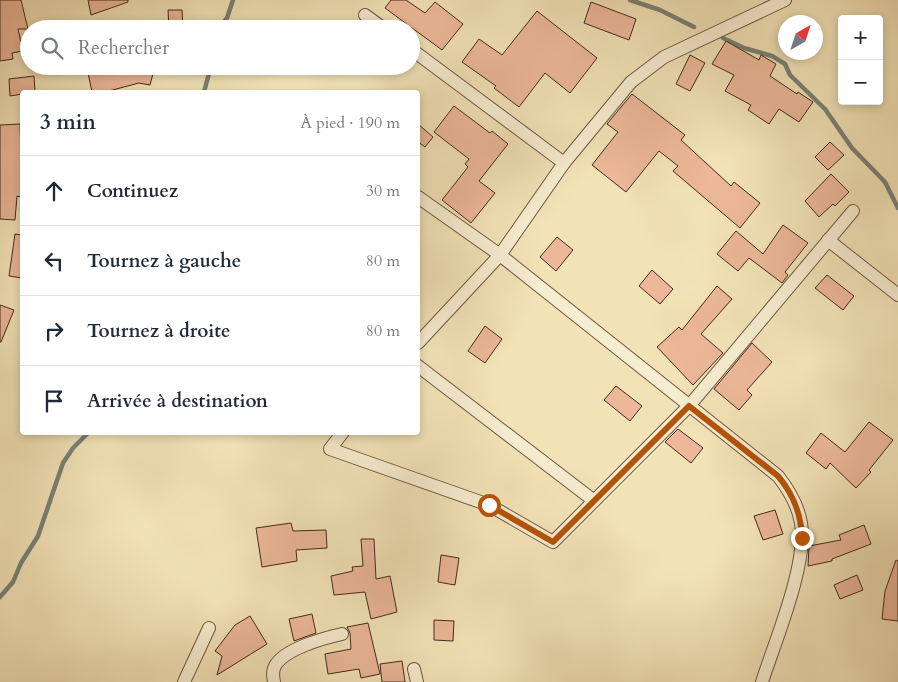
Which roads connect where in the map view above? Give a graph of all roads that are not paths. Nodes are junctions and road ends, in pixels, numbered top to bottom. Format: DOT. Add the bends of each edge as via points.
graph roads {
  1 [pos="785,0"];
  2 [pos="365,15"];
  3 [pos="372,20"];
  4 [pos="420,56"];
  5 [pos="564,163"];
  6 [pos="420,198"];
  7 [pos="853,211"];
  8 [pos="828,240"];
  9 [pos="500,255"];
  10 [pos="898,295"];
  11 [pos="420,341"];
  12 [pos="420,368"];
  13 [pos="689,406"];
  14 [pos="341,435"];
  15 [pos="593,500"];
  16 [pos="209,628"];
  17 [pos="342,634"];
  18 [pos="184,682"];
  19 [pos="274,682"];
  20 [pos="762,682"];
  1 -- 5 [label="street" via="664,57 631,82"];
  2 -- 3 [label="street"];
  4 -- 5 [label="street"];
  5 -- 9 [label="street"];
  6 -- 9 [label="street"];
  7 -- 8 [label="street"];
  8 -- 10 [label="street"];
  8 -- 13 [label="street"];
  9 -- 11 [label="street"];
  9 -- 13 [label="street"];
  12 -- 15 [label="street"];
  13 -- 15 [label="street"];
  13 -- 20 [label="street" via="778,476 789,489 801,522 802,538 794,585"];
  14 -- 15 [label="street" via="330,449 489,505 553,542"];
  16 -- 18 [label="street"];
  17 -- 19 [label="street" via="309,644 279,661 273,671"];
}
